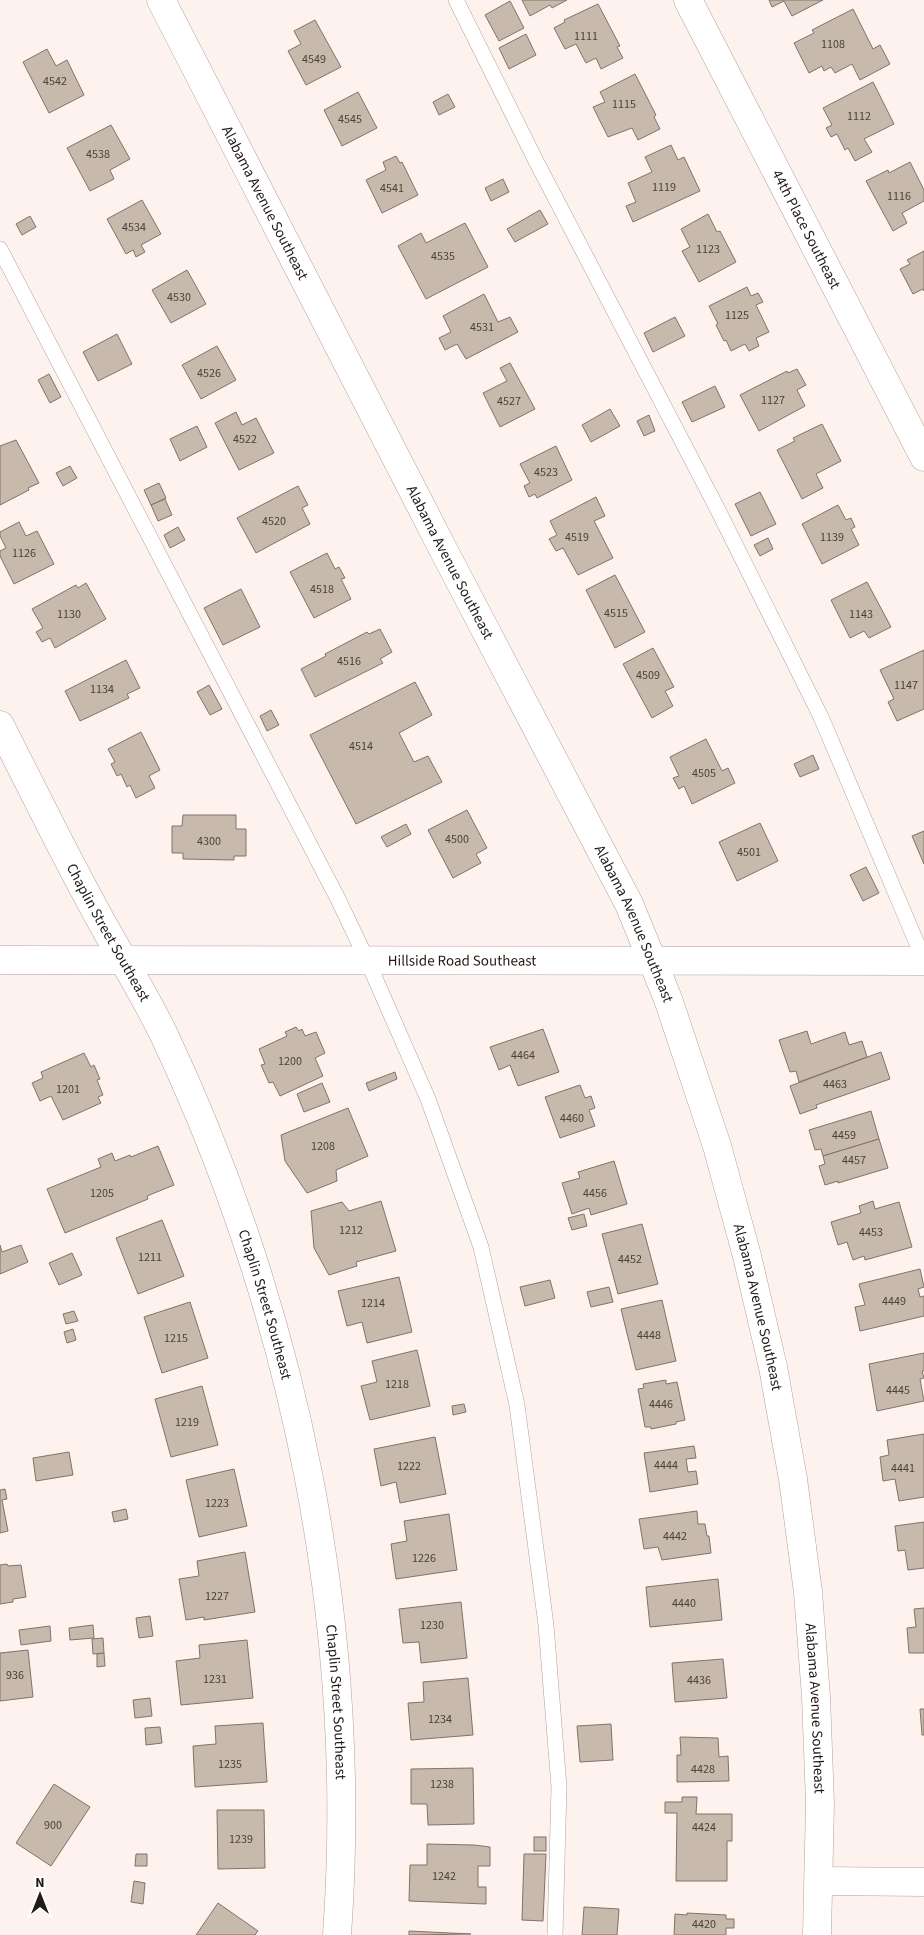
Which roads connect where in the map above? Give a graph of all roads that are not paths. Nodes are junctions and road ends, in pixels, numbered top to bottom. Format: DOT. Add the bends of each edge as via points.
graph roads {
  1 [pos="161,0"];
  2 [pos="456,0"];
  3 [pos="688,0"];
  4 [pos="0,249"];
  5 [pos="924,457"];
  6 [pos="0,726"];
  7 [pos="0,960"];
  8 [pos="122,960"];
  9 [pos="367,960"];
  10 [pos="652,960"];
  11 [pos="924,960"];
  12 [pos="819,1881"];
  13 [pos="924,1882"];
  14 [pos="337,1935"];
  15 [pos="556,1935"];
  16 [pos="817,1935"];
  1 -- 10 [label="street, Alabama Avenue Southeast" via="624,896"];
  2 -- 11 [label="lane" via="821,717"];
  3 -- 5 [label="street, 44th Place Southeast"];
  4 -- 9 [label="lane"];
  6 -- 8 [label="street, Chaplin Street Southeast"];
  7 -- 8 [label="street, Hillside Road Southeast"];
  8 -- 9 [label="street, Hillside Road Southeast"];
  8 -- 14 [label="street, Chaplin Street Southeast" via="153,1012 232,1197 270,1316 297,1424 330,1609 336,1674 342,1793"];
  9 -- 10 [label="street, Hillside Road Southeast"];
  9 -- 15 [label="lane" via="428,1099 480,1247 517,1405 546,1625 559,1787"];
  10 -- 11 [label="street, Hillside Road Southeast"];
  10 -- 12 [label="street, Alabama Avenue Southeast" via="668,999 733,1200 761,1311 782,1414 801,1536 813,1645 819,1750"];
  12 -- 13 [label="street"];
  12 -- 16 [label="street, Alabama Avenue Southeast"];
}
